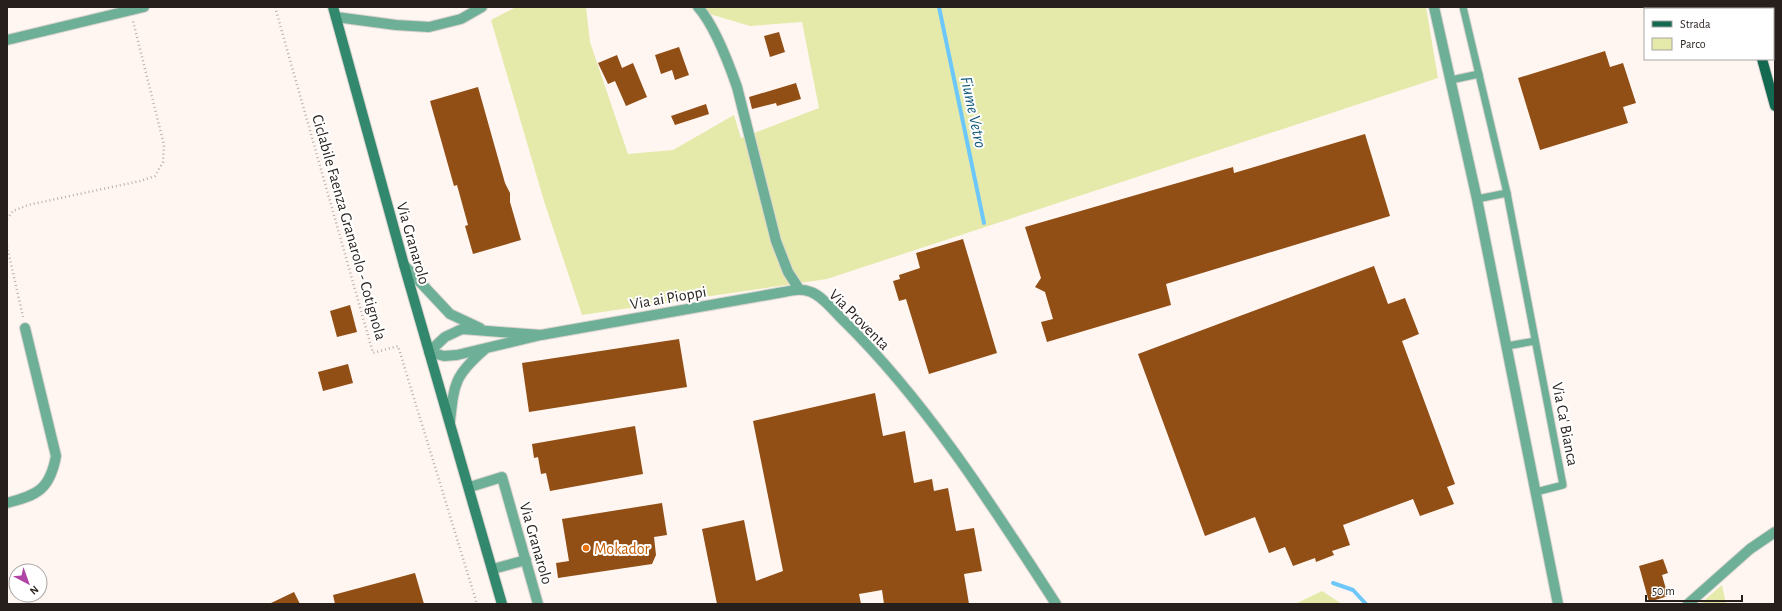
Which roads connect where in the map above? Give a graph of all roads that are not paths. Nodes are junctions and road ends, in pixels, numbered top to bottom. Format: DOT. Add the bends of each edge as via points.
graph roads {
  1 [pos="144,7"];
  2 [pos="333,7"];
  3 [pos="482,7"];
  4 [pos="698,7"];
  5 [pos="1434,7"];
  6 [pos="1463,7"];
  7 [pos="130,9"];
  8 [pos="336,17"];
  9 [pos="7,40"];
  10 [pos="1762,60"];
  11 [pos="1480,74"];
  12 [pos="1451,80"];
  13 [pos="1775,106"];
  14 [pos="1506,193"];
  15 [pos="1478,199"];
  16 [pos="404,265"];
  17 [pos="799,289"];
  18 [pos="25,328"];
  19 [pos="485,330"];
  20 [pos="542,335"];
  21 [pos="1535,341"];
  22 [pos="1507,346"];
  23 [pos="484,350"];
  24 [pos="429,352"];
  25 [pos="450,422"];
  26 [pos="470,487"];
  27 [pos="1536,492"];
  28 [pos="7,503"];
  29 [pos="1775,532"];
  30 [pos="526,560"];
  31 [pos="493,569"];
  32 [pos="502,604"];
  33 [pos="538,604"];
  34 [pos="1056,604"];
  35 [pos="1558,604"];
  36 [pos="1688,604"];
  1 -- 7 [label="street"];
  2 -- 8 [label="main road, Via Granarolo"];
  3 -- 8 [label="street" via="461,18 429,27"];
  4 -- 17 [label="street" via="706,16 729,63 776,241 788,272"];
  5 -- 12 [label="street"];
  6 -- 11 [label="lane, Via Ca' Bianca"];
  7 -- 9 [label="street"];
  8 -- 16 [label="main road, Via Granarolo"];
  10 -- 13 [label="main road"];
  11 -- 12 [label="lane"];
  11 -- 14 [label="lane, Via Ca' Bianca"];
  12 -- 15 [label="street"];
  14 -- 15 [label="lane"];
  14 -- 21 [label="lane, Via Ca' Bianca"];
  15 -- 22 [label="street"];
  16 -- 19 [label="street, Via ai Pioppi" via="450,314"];
  16 -- 24 [label="main road, Via Granarolo"];
  17 -- 20 [label="street, Via ai Pioppi"];
  17 -- 34 [label="street, Via Proventa" via="812,292 827,305 854,331 898,382 952,449"];
  18 -- 28 [label="street" via="56,456 54,472 45,487 31,497"];
  19 -- 20 [label="street, Via ai Pioppi"];
  19 -- 24 [label="street, Via ai Pioppi" via="455,331"];
  20 -- 23 [label="street, Via ai Pioppi"];
  21 -- 22 [label="lane"];
  21 -- 27 [label="lane, Via Ca' Bianca" via="1563,485"];
  22 -- 27 [label="street"];
  23 -- 24 [label="street, Via ai Pioppi" via="444,356"];
  23 -- 25 [label="street, Via ai Pioppi" via="466,366 457,379"];
  24 -- 25 [label="main road, Via Granarolo"];
  25 -- 26 [label="main road, Via Granarolo"];
  26 -- 30 [label="street, Via Granarolo" via="502,477"];
  26 -- 31 [label="main road, Via Granarolo"];
  27 -- 35 [label="street"];
  29 -- 36 [label="street" via="1750,549"];
  30 -- 31 [label="street"];
  30 -- 33 [label="street, Via Granarolo"];
  31 -- 32 [label="main road, Via Granarolo"];
}
